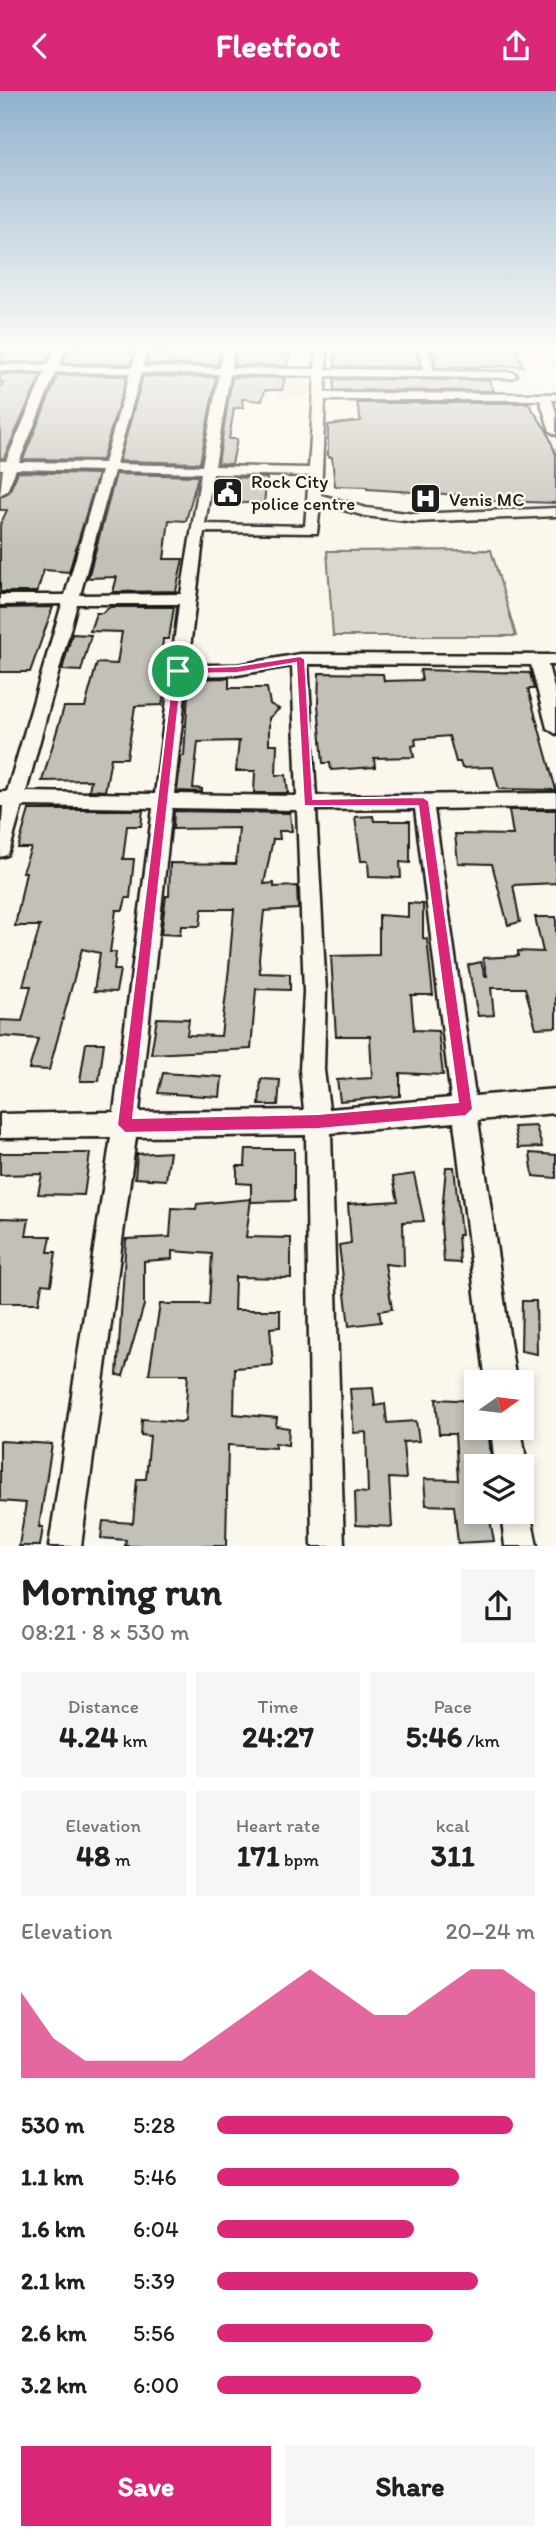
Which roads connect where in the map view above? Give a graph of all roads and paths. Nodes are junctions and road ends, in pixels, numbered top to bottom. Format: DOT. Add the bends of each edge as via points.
graph roads {
  1 [pos="29,415"];
  2 [pos="124,415"];
  3 [pos="218,415"];
  4 [pos="319,415"];
  5 [pos="6,465"];
  6 [pos="110,465"];
  7 [pos="207,468"];
  8 [pos="315,472"];
  9 [pos="0,491"];
  10 [pos="314,497"];
  11 [pos="556,512"];
  12 [pos="196,528"];
  13 [pos="187,599"];
  14 [pos="0,600"];
  15 [pos="73,601"];
  16 [pos="300,659"];
  17 [pos="538,660"];
  18 [pos="556,660"];
  19 [pos="178,671"];
  20 [pos="556,728"];
  21 [pos="6,799"];
  22 [pos="556,800"];
  23 [pos="423,801"];
  24 [pos="161,802"];
  25 [pos="308,803"];
  26 [pos="0,849"];
  27 [pos="556,1101"];
  28 [pos="466,1109"];
  29 [pos="318,1122"];
  30 [pos="125,1125"];
  31 [pos="0,1126"];
  32 [pos="498,1370"];
  33 [pos="518,1524"];
  34 [pos="65,1546"];
  35 [pos="328,1546"];
  36 [pos="521,1546"];
  1 -- 5 [label="street"];
  2 -- 6 [label="street"];
  3 -- 7 [label="street"];
  4 -- 8 [label="street"];
  5 -- 6 [label="street"];
  5 -- 9 [label="street"];
  6 -- 7 [label="street"];
  6 -- 15 [label="street"];
  7 -- 8 [label="street"];
  7 -- 12 [label="street"];
  8 -- 10 [label="street"];
  10 -- 11 [label="street" via="365,512 415,518"];
  10 -- 12 [label="street" via="312,530"];
  12 -- 13 [label="street"];
  13 -- 15 [label="street"];
  13 -- 19 [label="street"];
  14 -- 15 [label="street"];
  15 -- 21 [label="street"];
  16 -- 17 [label="street"];
  16 -- 19 [label="street" via="237,670"];
  16 -- 25 [label="street"];
  17 -- 18 [label="street"];
  17 -- 20 [label="street"];
  19 -- 24 [label="street"];
  21 -- 24 [label="street"];
  21 -- 26 [label="street"];
  22 -- 23 [label="street"];
  23 -- 25 [label="street"];
  23 -- 28 [label="street"];
  24 -- 25 [label="street"];
  24 -- 30 [label="street"];
  25 -- 29 [label="street" via="312,1070"];
  27 -- 28 [label="street"];
  28 -- 29 [label="street"];
  28 -- 32 [label="street"];
  29 -- 30 [label="street"];
  29 -- 35 [label="street"];
  30 -- 31 [label="street"];
  30 -- 34 [label="street"];
  33 -- 36 [label="street"];
}
